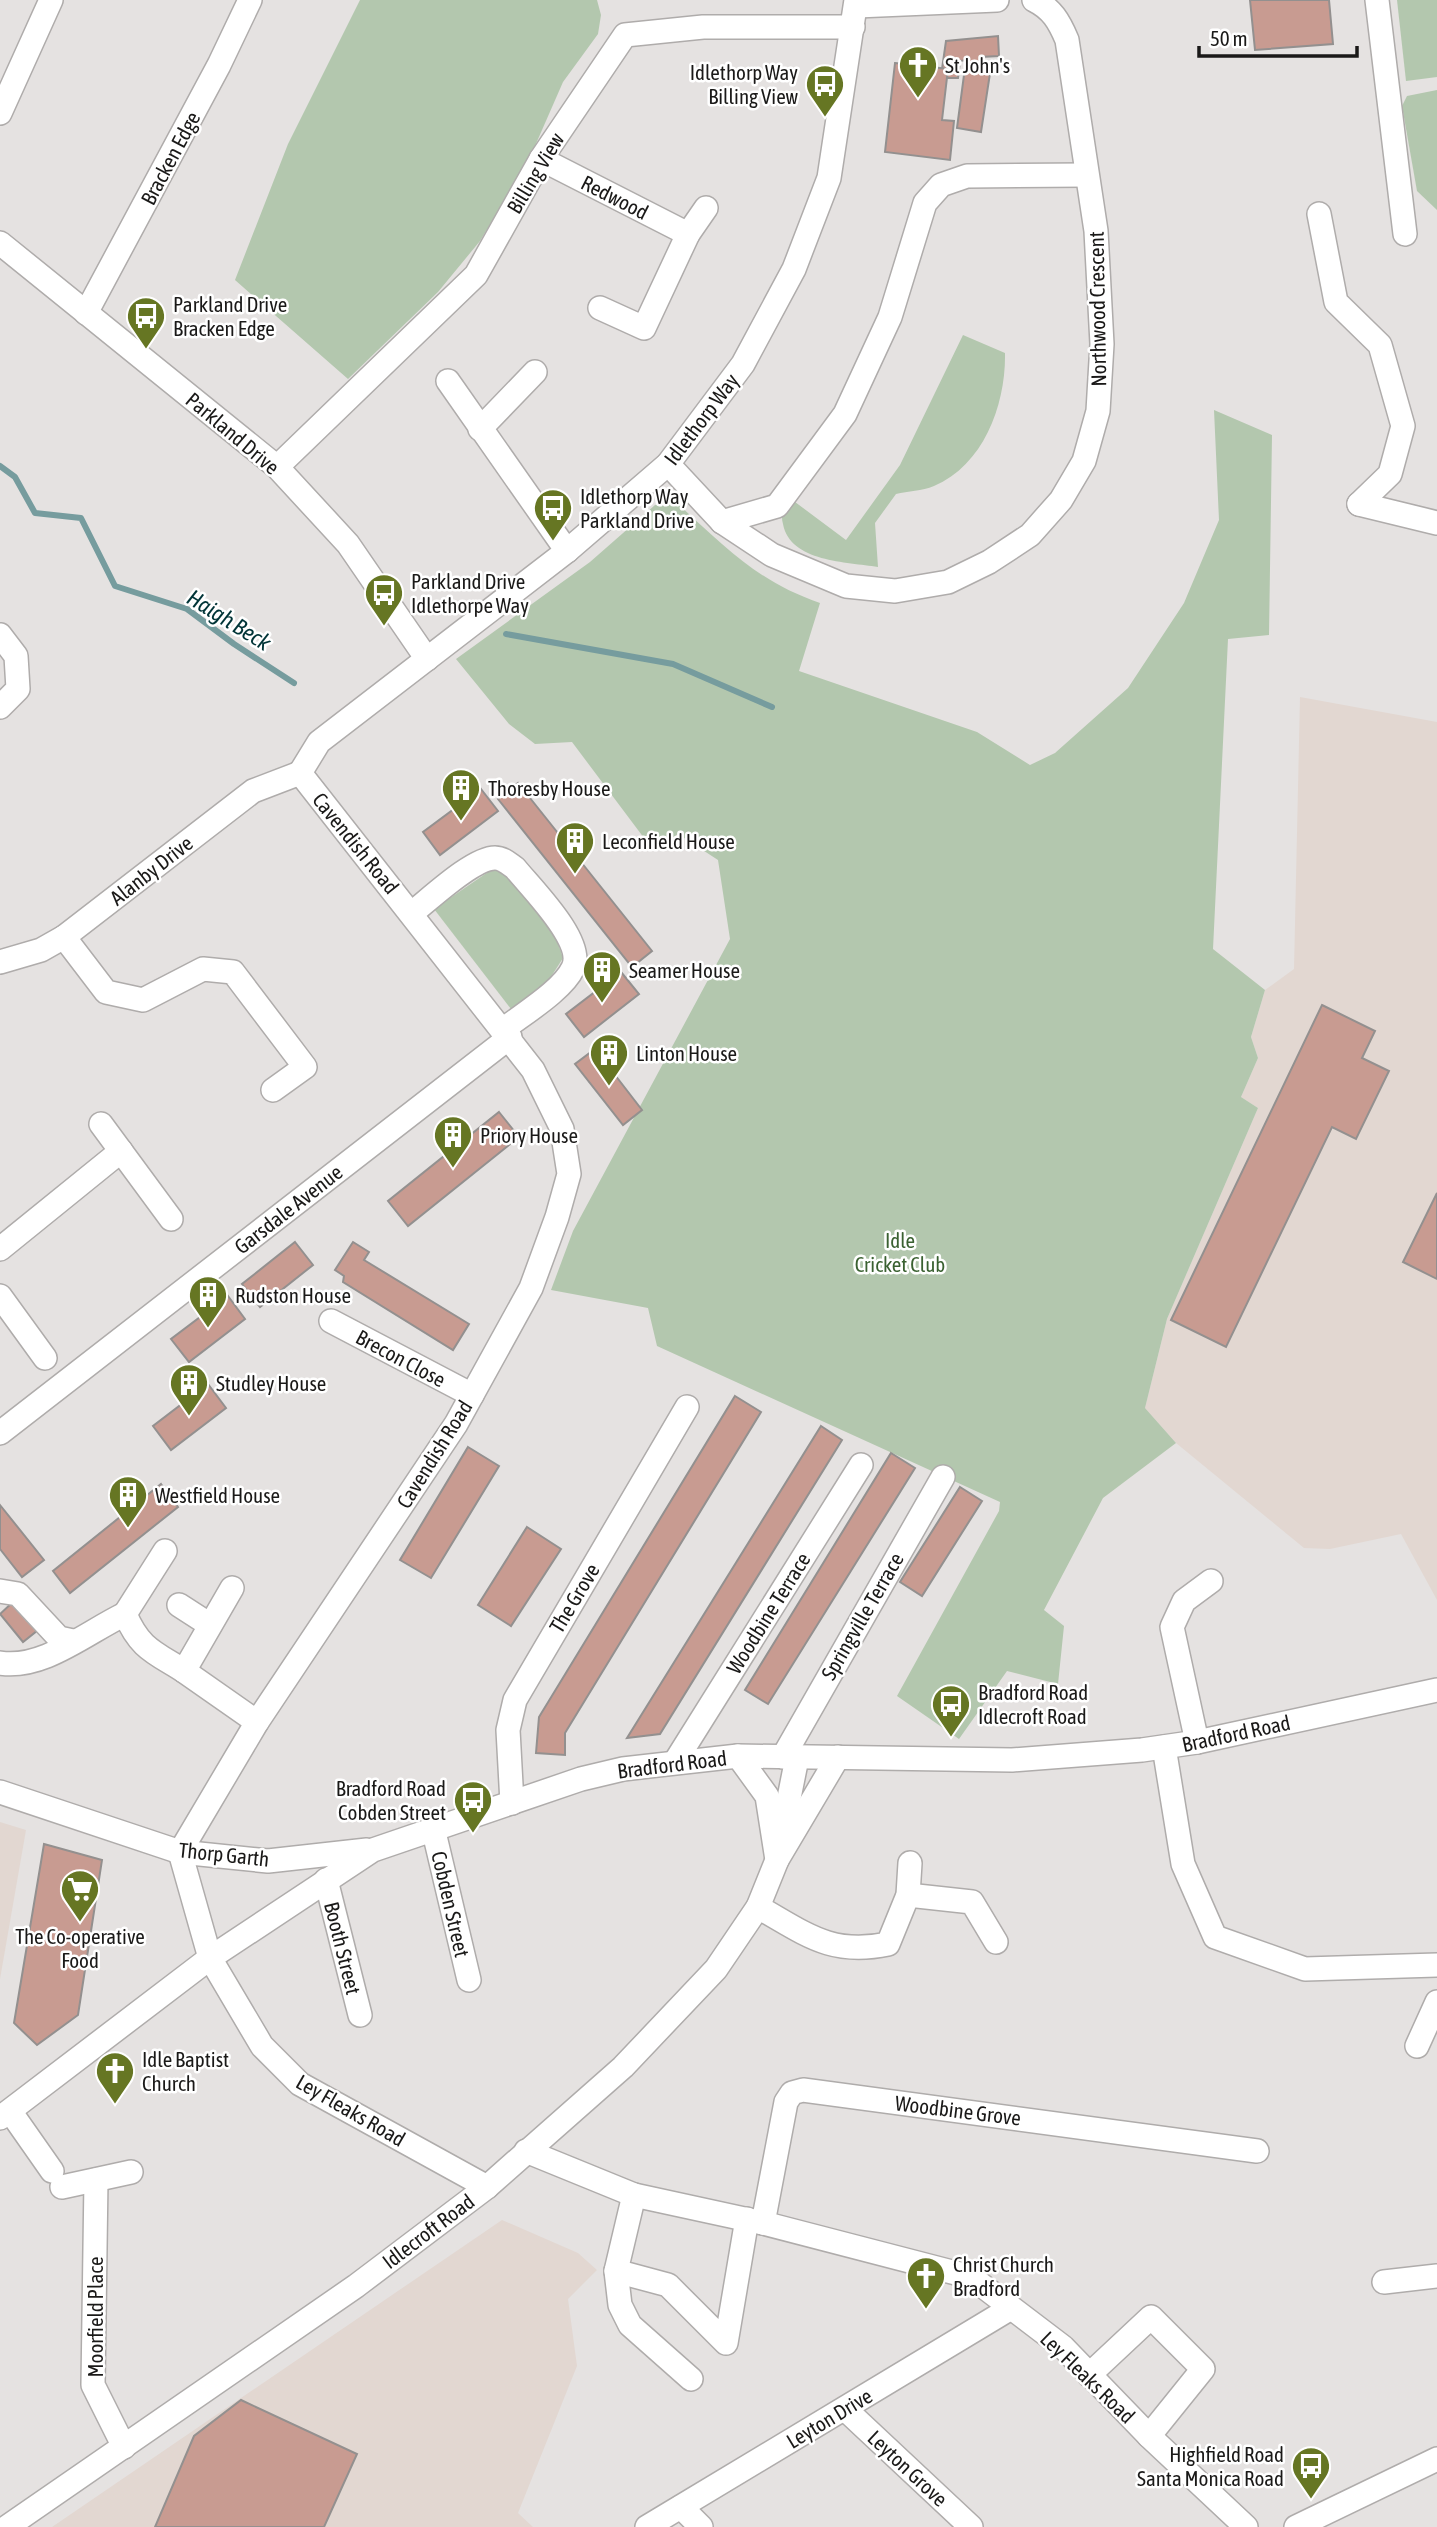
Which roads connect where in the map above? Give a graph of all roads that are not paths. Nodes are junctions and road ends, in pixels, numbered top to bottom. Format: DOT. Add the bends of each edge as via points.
graph roads {
  1 [pos="51,0"];
  2 [pos="250,0"];
  3 [pos="997,0"];
  4 [pos="1034,0"];
  5 [pos="1377,0"];
  6 [pos="855,11"];
  7 [pos="0,113"];
  8 [pos="541,159"];
  9 [pos="1086,175"];
  10 [pos="706,208"];
  11 [pos="1319,214"];
  12 [pos="688,234"];
  13 [pos="1405,234"];
  14 [pos="0,243"];
  15 [pos="600,308"];
  16 [pos="86,313"];
  17 [pos="535,372"];
  18 [pos="448,381"];
  19 [pos="480,429"];
  20 [pos="668,464"];
  21 [pos="276,467"];
  22 [pos="723,522"];
  23 [pos="1437,523"];
  24 [pos="567,551"];
  25 [pos="0,635"];
  26 [pos="427,659"];
  27 [pos="0,707"];
  28 [pos="300,773"];
  29 [pos="412,913"];
  30 [pos="64,937"];
  31 [pos="0,962"];
  32 [pos="507,1033"];
  33 [pos="273,1090"];
  34 [pos="102,1124"];
  35 [pos="121,1151"];
  36 [pos="171,1219"];
  37 [pos="0,1249"];
  38 [pos="0,1296"];
  39 [pos="331,1321"];
  40 [pos="44,1358"];
  41 [pos="472,1395"];
  42 [pos="687,1407"];
  43 [pos="0,1433"];
  44 [pos="860,1465"];
  45 [pos="943,1476"];
  46 [pos="164,1551"];
  47 [pos="1211,1581"];
  48 [pos="232,1588"];
  49 [pos="0,1591"];
  50 [pos="179,1605"];
  51 [pos="125,1614"];
  52 [pos="210,1625"];
  53 [pos="73,1641"];
  54 [pos="0,1663"];
  55 [pos="184,1671"];
  56 [pos="1437,1690"];
  57 [pos="257,1722"];
  58 [pos="1197,1742"];
  59 [pos="1164,1747"];
  60 [pos="738,1756"];
  61 [pos="790,1757"];
  62 [pos="838,1757"];
  63 [pos="675,1762"];
  64 [pos="0,1792"];
  65 [pos="512,1803"];
  66 [pos="433,1828"];
  67 [pos="373,1850"];
  68 [pos="180,1852"];
  69 [pos="777,1860"];
  70 [pos="911,1863"];
  71 [pos="326,1880"];
  72 [pos="908,1895"];
  73 [pos="758,1907"];
  74 [pos="996,1942"];
  75 [pos="210,1958"];
  76 [pos="1437,1965"];
  77 [pos="469,1980"];
  78 [pos="1437,2002"];
  79 [pos="360,2015"];
  80 [pos="1417,2046"];
  81 [pos="5,2114"];
  82 [pos="526,2151"];
  83 [pos="1257,2151"];
  84 [pos="131,2172"];
  85 [pos="96,2180"];
  86 [pos="486,2187"];
  87 [pos="634,2195"];
  88 [pos="755,2221"];
  89 [pos="616,2271"];
  90 [pos="1437,2276"];
  91 [pos="1384,2282"];
  92 [pos="1011,2308"];
  93 [pos="1089,2375"];
  94 [pos="691,2379"];
  95 [pos="845,2409"];
  96 [pos="1149,2436"];
  97 [pos="124,2446"];
  98 [pos="1437,2459"];
  99 [pos="681,2507"];
  100 [pos="1300,2526"];
  101 [pos="7,2527"];
  102 [pos="647,2527"];
  103 [pos="701,2527"];
  104 [pos="971,2527"];
  105 [pos="1246,2527"];
  1 -- 7 [label="street"];
  2 -- 16 [label="street, Bracken Edge"];
  3 -- 6 [label="street"];
  4 -- 9 [label="street, Northwood Crescent" via="1048,7 1067,40"];
  5 -- 13 [label="street"];
  6 -- 8 [label="street, Billing View" via="625,35"];
  6 -- 20 [label="street, Idlethorp Way" via="829,178 794,269 743,364"];
  8 -- 12 [label="street, Redwood"];
  8 -- 21 [label="street, Billing View" via="476,275"];
  9 -- 22 [label="street" via="967,176 941,186 925,203 890,317 845,414 777,506"];
  9 -- 22 [label="street, Northwood Crescent" via="1096,232 1102,332 1098,411 1084,461 1061,500 1030,535 948,582 895,591 846,586 772,555"];
  10 -- 12 [label="street"];
  11 -- 23 [label="street" via="1336,302 1380,345 1404,426 1390,474 1359,503"];
  12 -- 15 [label="street" via="645,328"];
  14 -- 16 [label="street, Parkland Drive"];
  16 -- 21 [label="street, Parkland Drive"];
  17 -- 19 [label="street"];
  18 -- 19 [label="street"];
  19 -- 24 [label="street"];
  20 -- 22 [label="street, Northwood Crescent"];
  20 -- 24 [label="street, Idlethorp Way"];
  21 -- 26 [label="street, Parkland Drive" via="348,544"];
  24 -- 26 [label="street, Idlethorp Way"];
  25 -- 27 [label="street" via="16,656 18,690"];
  26 -- 28 [label="street, Idlethorp Way" via="318,742"];
  28 -- 29 [label="street, Cavendish Road"];
  28 -- 30 [label="street, Alanby Drive" via="253,791"];
  29 -- 32 [label="street, Cavendish Road"];
  29 -- 32 [label="street, Cavendish Road" via="470,868 492,858 515,868 568,934 576,954 574,967"];
  30 -- 31 [label="street, Alanby Drive" via="41,950"];
  30 -- 33 [label="street" via="106,992 143,1000 203,969 233,972 304,1067"];
  32 -- 41 [label="street, Cavendish Road" via="533,1070 562,1129 569,1174 531,1288"];
  32 -- 43 [label="street, Garsdale Avenue"];
  34 -- 35 [label="street"];
  35 -- 36 [label="street"];
  35 -- 37 [label="street"];
  38 -- 40 [label="street"];
  39 -- 41 [label="street, Brecon Close"];
  41 -- 57 [label="street, Cavendish Road"];
  42 -- 65 [label="street, The Grove" via="515,1700 508,1730"];
  44 -- 63 [label="street, Woodbine Terrace"];
  45 -- 61 [label="street, Springville Terrace"];
  46 -- 51 [label="street"];
  47 -- 58 [label="street" via="1184,1601 1172,1627"];
  48 -- 52 [label="street"];
  49 -- 53 [label="street" via="18,1594 59,1637"];
  50 -- 52 [label="street"];
  51 -- 53 [label="street"];
  51 -- 55 [label="street" via="134,1636 148,1651"];
  52 -- 55 [label="street"];
  53 -- 54 [label="street" via="43,1657 13,1665"];
  55 -- 57 [label="street"];
  56 -- 58 [label="street, Bradford Road"];
  57 -- 68 [label="street, Cavendish Road"];
  58 -- 59 [label="street, Bradford Road"];
  59 -- 62 [label="street, Bradford Road" via="1012,1760"];
  59 -- 76 [label="street" via="1183,1864 1214,1937 1305,1969"];
  60 -- 61 [label="street, Bradford Road"];
  60 -- 63 [label="street, Bradford Road"];
  60 -- 69 [label="street" via="767,1796"];
  61 -- 62 [label="street, Bradford Road"];
  61 -- 69 [label="street, Idlecroft Road"];
  62 -- 69 [label="street, Idlecroft Road"];
  63 -- 65 [label="street, Bradford Road" via="581,1779"];
  64 -- 68 [label="street, Thorp Garth"];
  65 -- 66 [label="street, Bradford Road"];
  66 -- 67 [label="street, Bradford Road"];
  66 -- 77 [label="street, Cobden Street"];
  67 -- 68 [label="street, Thorp Garth" via="268,1861"];
  67 -- 71 [label="street, Bradford Road"];
  68 -- 75 [label="street, Ley Fleaks Road"];
  69 -- 73 [label="street, Idlecroft Road"];
  70 -- 72 [label="street"];
  71 -- 75 [label="street, Bradford Road"];
  71 -- 79 [label="street, Booth Street"];
  72 -- 73 [label="street" via="888,1944 859,1950 818,1941"];
  72 -- 74 [label="street" via="972,1902"];
  73 -- 82 [label="street, Idlecroft Road" via="716,1969 623,2067"];
  75 -- 81 [label="street, Bradford Road"];
  75 -- 86 [label="street, Ley Fleaks Road" via="262,2046 300,2084"];
  78 -- 80 [label="street"];
  81 -- 85 [label="street" via="57,2179"];
  82 -- 86 [label="street, Idlecroft Road"];
  82 -- 87 [label="street, Ley Fleaks Road"];
  83 -- 88 [label="street, Woodbine Grove" via="803,2090 786,2102"];
  84 -- 85 [label="street"];
  85 -- 97 [label="street, Moorfield Place" via="93,2385"];
  86 -- 97 [label="street, Idlecroft Road" via="356,2286"];
  87 -- 88 [label="street, Ley Fleaks Road"];
  87 -- 89 [label="street"];
  88 -- 89 [label="street" via="726,2343 668,2285"];
  88 -- 92 [label="street, Ley Fleaks Road" via="971,2277"];
  89 -- 94 [label="street" via="620,2305 629,2325"];
  90 -- 91 [label="street"];
  92 -- 93 [label="street, Ley Fleaks Road" via="1063,2347"];
  92 -- 95 [label="street, Leyton Drive"];
  93 -- 96 [label="street, Ley Fleaks Road"];
  93 -- 96 [label="street" via="1151,2317 1203,2369"];
  95 -- 99 [label="street, Leyton Drive"];
  95 -- 104 [label="street, Leyton Grove"];
  96 -- 105 [label="street, Ley Fleaks Road"];
  97 -- 101 [label="street, Idlecroft Road"];
  98 -- 100 [label="street"];
  99 -- 102 [label="street, Leyton Drive"];
  99 -- 103 [label="street"];
}
